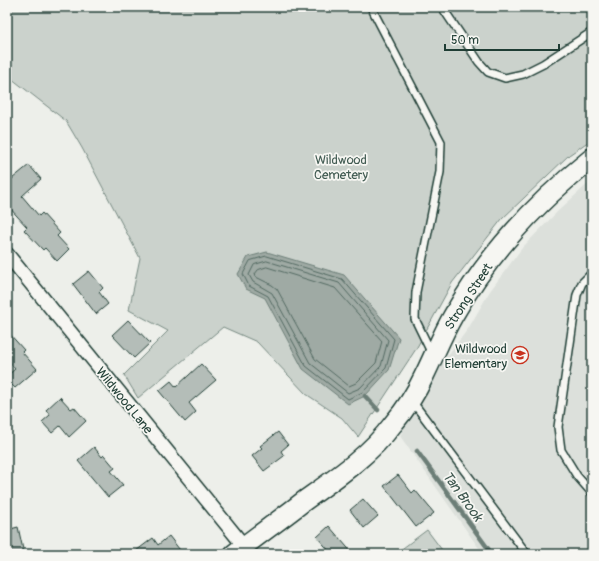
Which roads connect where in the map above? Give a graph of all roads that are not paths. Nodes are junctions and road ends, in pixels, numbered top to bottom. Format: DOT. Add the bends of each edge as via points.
graph roads {
  1 [pos="371,7"];
  2 [pos="442,7"];
  3 [pos="592,32"];
  4 [pos="592,158"];
  5 [pos="7,254"];
  6 [pos="592,273"];
  7 [pos="433,356"];
  8 [pos="410,399"];
  9 [pos="592,493"];
  10 [pos="239,550"];
  11 [pos="527,554"];
  1 -- 7 [label="lane" via="441,142 440,172 416,292 415,319"];
  2 -- 3 [label="lane" via="483,67 488,72 504,78 523,74 543,64"];
  4 -- 7 [label="main road, Strong Street" via="542,201 502,244 461,302"];
  5 -- 10 [label="street, Wildwood Lane"];
  6 -- 9 [label="lane" via="582,283 577,295 558,427 561,450 576,476"];
  7 -- 8 [label="main road, Strong Street"];
  8 -- 10 [label="main road, Strong Street" via="393,424 365,454"];
  8 -- 11 [label="lane"];
}
